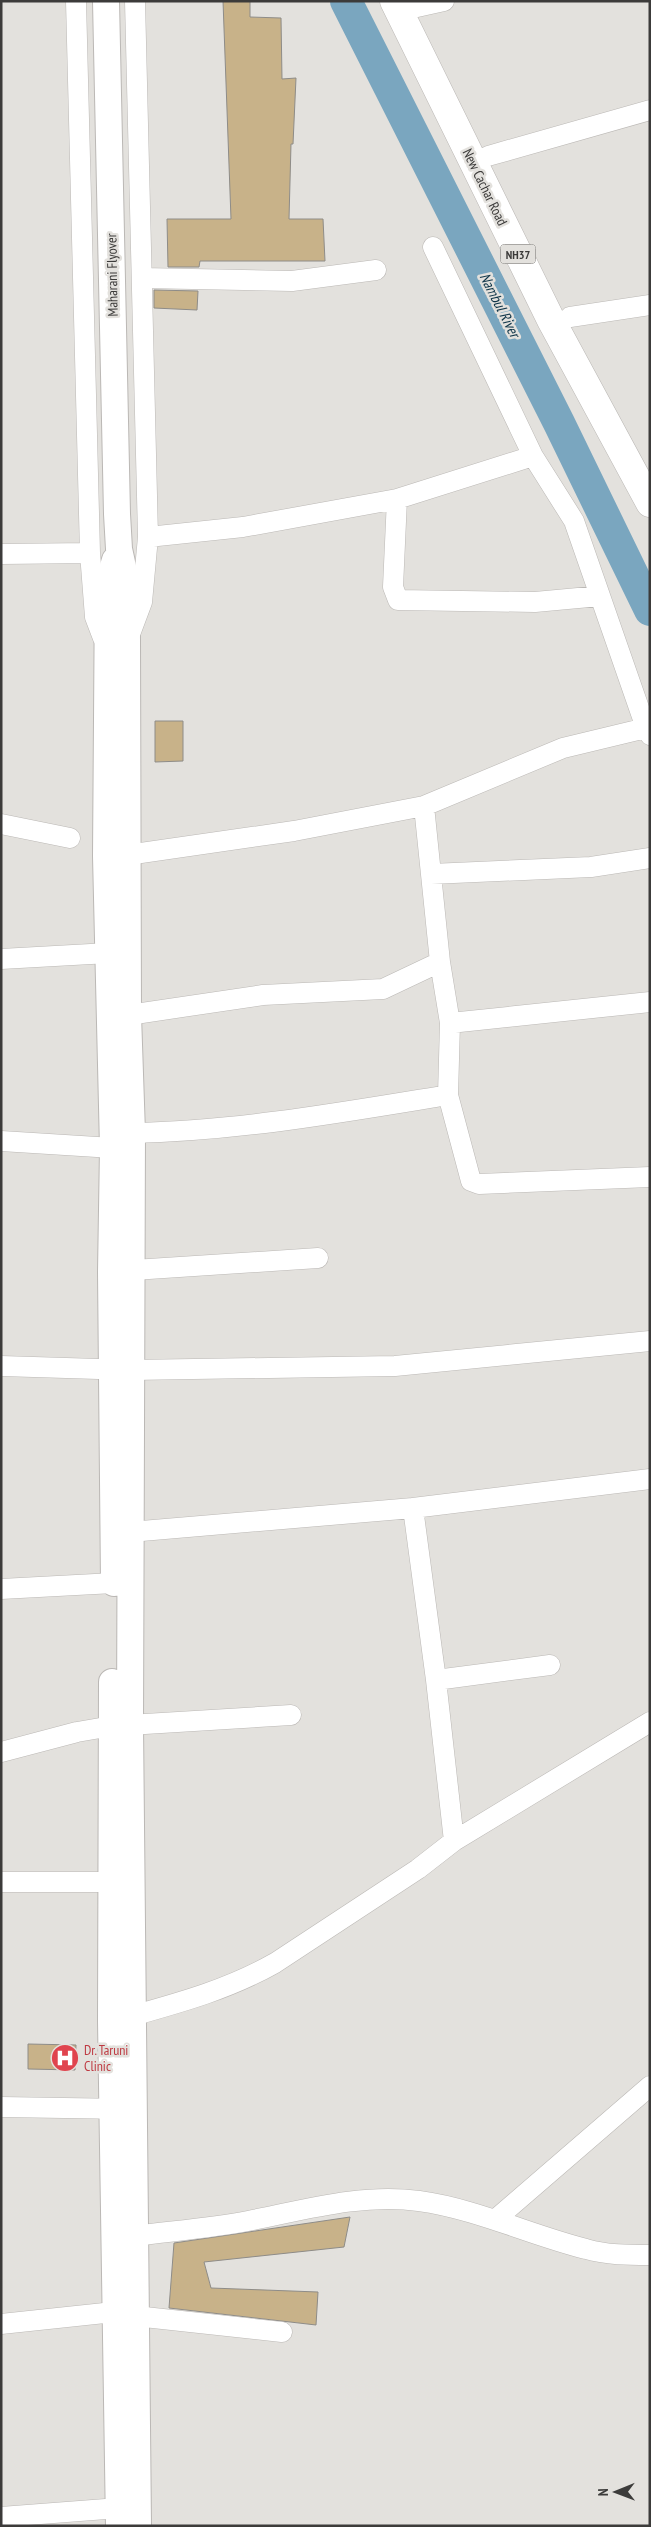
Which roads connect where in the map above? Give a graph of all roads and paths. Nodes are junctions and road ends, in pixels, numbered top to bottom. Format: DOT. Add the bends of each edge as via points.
graph roads {
  1 [pos="76,1"];
  2 [pos="106,1"];
  3 [pos="135,1"];
  4 [pos="444,1"];
  5 [pos="408,3"];
  6 [pos="650,110"];
  7 [pos="488,156"];
  8 [pos="433,247"];
  9 [pos="376,270"];
  10 [pos="142,278"];
  11 [pos="650,306"];
  12 [pos="570,317"];
  13 [pos="533,456"];
  14 [pos="645,471"];
  15 [pos="397,499"];
  16 [pos="650,503"];
  17 [pos="148,537"];
  18 [pos="90,553"];
  19 [pos="1,554"];
  20 [pos="600,596"];
  21 [pos="117,644"];
  22 [pos="648,732"];
  23 [pos="424,806"];
  24 [pos="1,824"];
  25 [pos="70,838"];
  26 [pos="127,854"];
  27 [pos="650,858"];
  28 [pos="431,874"];
  29 [pos="109,954"];
  30 [pos="1,959"];
  31 [pos="440,962"];
  32 [pos="650,1002"];
  33 [pos="119,1016"];
  34 [pos="450,1023"];
  35 [pos="448,1095"];
  36 [pos="122,1140"];
  37 [pos="1,1141"];
  38 [pos="650,1177"];
  39 [pos="318,1258"];
  40 [pos="122,1271"];
  41 [pos="650,1341"];
  42 [pos="1,1366"];
  43 [pos="122,1370"];
  44 [pos="650,1479"];
  45 [pos="413,1508"];
  46 [pos="122,1533"];
  47 [pos="114,1583"];
  48 [pos="1,1588"];
  49 [pos="550,1665"];
  50 [pos="436,1680"];
  51 [pos="290,1715"];
  52 [pos="650,1722"];
  53 [pos="121,1725"];
  54 [pos="1,1752"];
  55 [pos="454,1841"];
  56 [pos="1,1882"];
  57 [pos="110,1882"];
  58 [pos="132,2016"];
  59 [pos="650,2086"];
  60 [pos="1,2108"];
  61 [pos="123,2109"];
  62 [pos="496,2219"];
  63 [pos="135,2236"];
  64 [pos="650,2255"];
  65 [pos="125,2314"];
  66 [pos="1,2324"];
  67 [pos="282,2332"];
  68 [pos="1,2517"];
  69 [pos="119,2517"];
  70 [pos="138,2526"];
  1 -- 18 [label="street"];
  2 -- 21 [label="main road, Maharani Flyover" via="118,549 108,583 117,608"];
  3 -- 10 [label="street"];
  4 -- 5 [label="street"];
  5 -- 7 [label="highway, New Cachar Road / NH37"];
  5 -- 14 [label="highway, New Cachar Road / NH37" via="551,320"];
  6 -- 7 [label="street"];
  7 -- 12 [label="highway, New Cachar Road / NH37"];
  8 -- 13 [label="street"];
  9 -- 10 [label="street" via="292,281"];
  10 -- 17 [label="street"];
  11 -- 12 [label="street"];
  12 -- 14 [label="highway, New Cachar Road / NH37"];
  13 -- 15 [label="street"];
  13 -- 20 [label="street" via="574,521"];
  14 -- 16 [label="highway, New Cachar Road / NH37"];
  15 -- 17 [label="street" via="242,527"];
  15 -- 20 [label="street" via="393,587 398,600 535,602"];
  17 -- 21 [label="street" via="142,602"];
  18 -- 19 [label="street"];
  18 -- 21 [label="street" via="95,617"];
  20 -- 22 [label="street"];
  21 -- 26 [label="main road"];
  21 -- 29 [label="main road" via="106,856"];
  22 -- 23 [label="street" via="563,748"];
  23 -- 26 [label="street" via="294,832"];
  23 -- 28 [label="street"];
  24 -- 25 [label="street"];
  26 -- 33 [label="main road"];
  27 -- 28 [label="street" via="591,867"];
  28 -- 31 [label="street"];
  29 -- 30 [label="street"];
  29 -- 33 [label="main road"];
  31 -- 33 [label="street" via="382,989 263,995"];
  31 -- 34 [label="street"];
  32 -- 34 [label="street"];
  33 -- 36 [label="main road"];
  34 -- 35 [label="street"];
  35 -- 36 [label="street" via="300,1119 161,1132"];
  35 -- 38 [label="street" via="471,1181 478,1184"];
  36 -- 37 [label="street"];
  36 -- 40 [label="main road"];
  39 -- 40 [label="street"];
  40 -- 43 [label="main road"];
  41 -- 43 [label="street" via="395,1366"];
  42 -- 43 [label="street"];
  43 -- 46 [label="main road"];
  44 -- 45 [label="street"];
  45 -- 46 [label="street"];
  45 -- 50 [label="street"];
  46 -- 47 [label="main road"];
  46 -- 53 [label="main road"];
  47 -- 48 [label="street"];
  47 -- 53 [label="main road"];
  49 -- 50 [label="street"];
  50 -- 55 [label="street"];
  51 -- 53 [label="street"];
  52 -- 55 [label="street"];
  53 -- 54 [label="street" via="77,1732"];
  53 -- 57 [label="main road"];
  53 -- 58 [label="main road"];
  55 -- 58 [label="street" via="418,1869 250,1977 208,1995"];
  56 -- 57 [label="street"];
  57 -- 61 [label="main road"];
  58 -- 61 [label="main road"];
  59 -- 62 [label="street"];
  60 -- 61 [label="street"];
  61 -- 63 [label="main road"];
  61 -- 65 [label="main road"];
  62 -- 63 [label="street" via="419,2201 366,2199 240,2222"];
  62 -- 64 [label="street" via="588,2250 618,2255"];
  63 -- 65 [label="main road"];
  65 -- 66 [label="street"];
  65 -- 67 [label="street"];
  65 -- 69 [label="main road"];
  65 -- 70 [label="main road"];
  68 -- 69 [label="street"];
}
